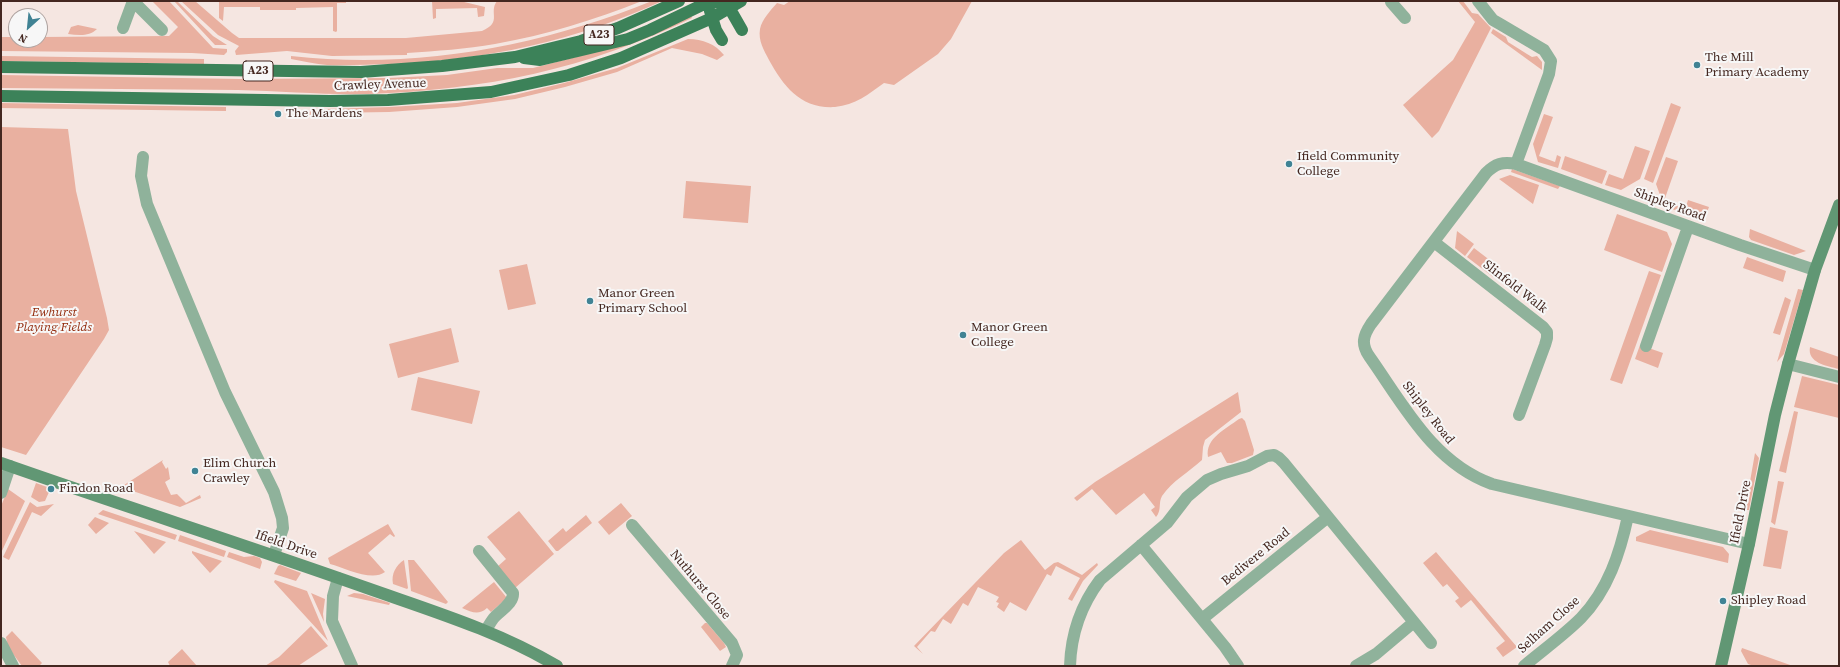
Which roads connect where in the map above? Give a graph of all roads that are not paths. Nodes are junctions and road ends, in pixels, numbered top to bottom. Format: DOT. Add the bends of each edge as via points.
graph roads {
  1 [pos="133,1"];
  2 [pos="679,1"];
  3 [pos="741,1"];
  4 [pos="1391,1"];
  5 [pos="1478,1"];
  6 [pos="710,2"];
  7 [pos="730,9"];
  8 [pos="712,18"];
  9 [pos="1405,18"];
  10 [pos="124,28"];
  11 [pos="162,30"];
  12 [pos="686,30"];
  13 [pos="742,30"];
  14 [pos="515,57"];
  15 [pos="1,67"];
  16 [pos="1,96"];
  17 [pos="143,157"];
  18 [pos="1516,164"];
  19 [pos="1839,205"];
  20 [pos="1688,227"];
  21 [pos="1434,242"];
  22 [pos="1815,270"];
  23 [pos="1646,346"];
  24 [pos="1788,364"];
  25 [pos="1839,377"];
  26 [pos="1520,415"];
  27 [pos="5,465"];
  28 [pos="1,493"];
  29 [pos="1628,516"];
  30 [pos="1328,517"];
  31 [pos="632,526"];
  32 [pos="1141,544"];
  33 [pos="1749,544"];
  34 [pos="479,552"];
  35 [pos="274,555"];
  36 [pos="338,578"];
  37 [pos="1202,619"];
  38 [pos="1414,622"];
  39 [pos="486,630"];
  40 [pos="1,643"];
  41 [pos="1430,643"];
  42 [pos="1724,665"];
  43 [pos="13,666"];
  44 [pos="352,666"];
  45 [pos="557,666"];
  46 [pos="732,666"];
  47 [pos="1070,666"];
  48 [pos="1238,666"];
  49 [pos="1356,666"];
  50 [pos="1524,666"];
  1 -- 10 [label="street"];
  1 -- 11 [label="street"];
  2 -- 14 [label="main road, Crawley Avenue / A23" via="611,31"];
  3 -- 7 [label="main road, Crawley Avenue / A23"];
  4 -- 9 [label="street"];
  5 -- 18 [label="street" via="1493,20 1544,50 1551,61 1549,74"];
  6 -- 7 [label="main road" via="723,4"];
  6 -- 8 [label="main road"];
  6 -- 14 [label="main road" via="650,30 613,43 540,60"];
  7 -- 8 [label="main road, Crawley Avenue / A23"];
  7 -- 13 [label="main road"];
  8 -- 12 [label="main road, Crawley Avenue / A23"];
  8 -- 12 [label="main road" via="722,40 711,31"];
  12 -- 16 [label="main road, Crawley Avenue / A23" via="620,58 569,75 491,92 454,96 330,101"];
  14 -- 15 [label="main road, Crawley Avenue / A23" via="435,67 361,72"];
  17 -- 35 [label="street" via="141,176 147,204 225,392 279,505 283,528"];
  18 -- 20 [label="street, Shipley Road"];
  18 -- 21 [label="street, Shipley Road" via="1502,162 1491,168"];
  19 -- 22 [label="street, Ifield Drive"];
  20 -- 22 [label="street, Shipley Road"];
  20 -- 23 [label="street"];
  21 -- 26 [label="street, Slinfold Walk" via="1543,327 1546,332 1545,345"];
  21 -- 29 [label="street, Shipley Road" via="1366,331 1363,344 1369,356 1430,441 1445,457 1463,470 1492,484"];
  22 -- 24 [label="street, Ifield Drive"];
  24 -- 25 [label="street"];
  24 -- 33 [label="street, Ifield Drive"];
  27 -- 28 [label="street"];
  27 -- 35 [label="street, Ifield Drive"];
  29 -- 33 [label="street, Shipley Road"];
  29 -- 50 [label="street, Selham Close" via="1615,565 1594,602 1574,624"];
  30 -- 32 [label="street" via="1279,458 1274,455 1267,456 1248,466 1207,480 1187,497 1167,523"];
  30 -- 37 [label="street, Bedivere Road"];
  30 -- 38 [label="street"];
  31 -- 46 [label="street, Nuthurst Close" via="732,643 737,655"];
  32 -- 37 [label="street"];
  32 -- 47 [label="street" via="1111,569 1092,590 1075,629 1070,651"];
  33 -- 42 [label="street, Ifield Drive"];
  34 -- 39 [label="street" via="513,592 510,602"];
  35 -- 36 [label="street, Ifield Drive"];
  36 -- 39 [label="street, Ifield Drive"];
  36 -- 44 [label="street" via="333,596 332,621"];
  37 -- 48 [label="street"];
  38 -- 41 [label="street"];
  38 -- 49 [label="street" via="1376,654"];
  39 -- 45 [label="street, Ifield Drive"];
  40 -- 43 [label="street"];
}
